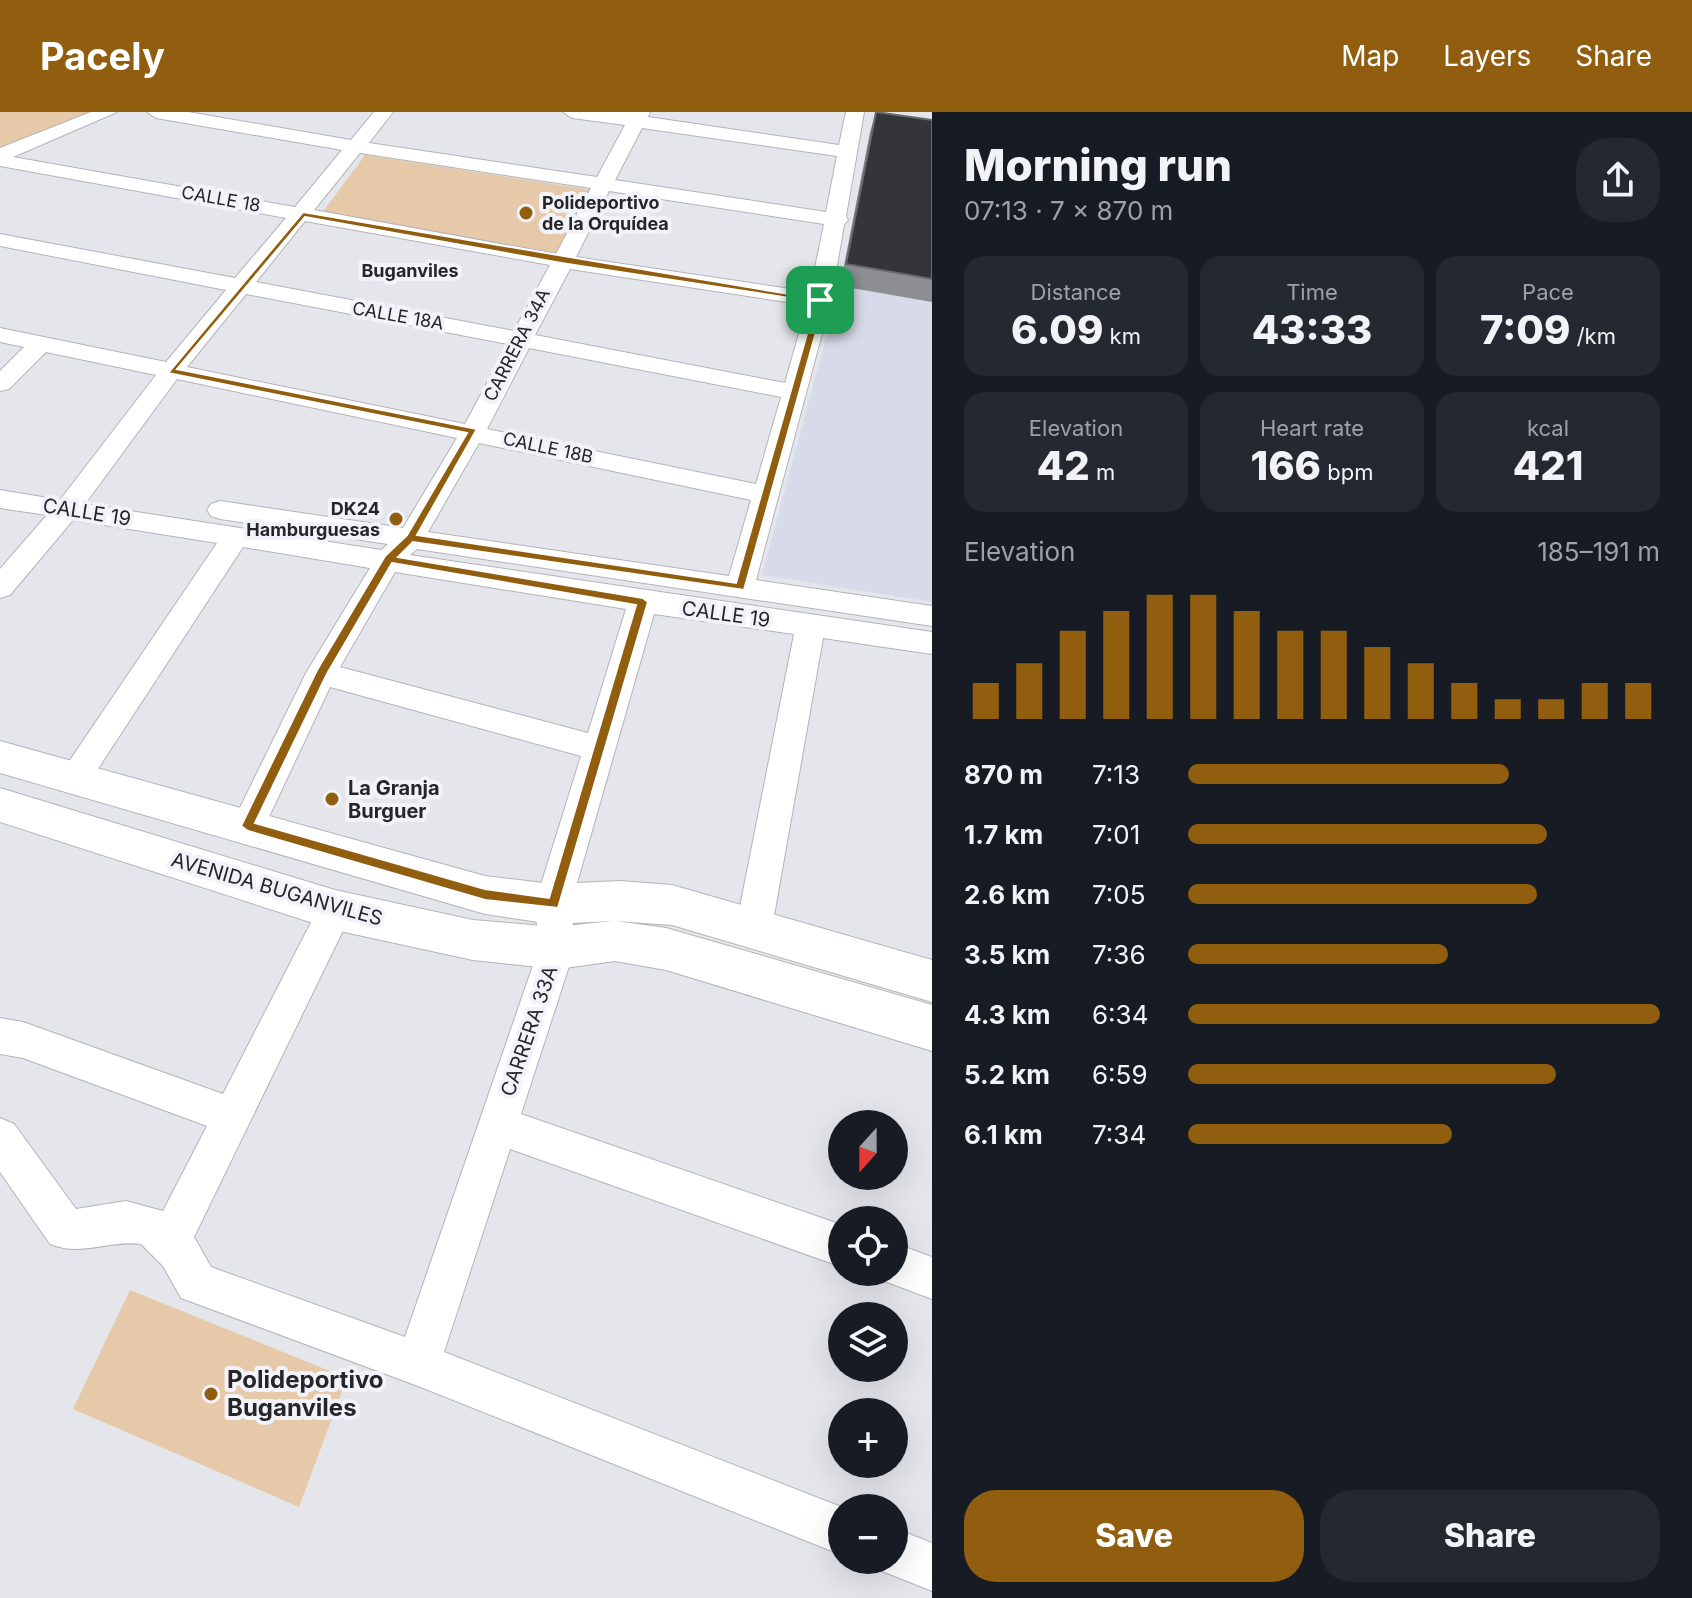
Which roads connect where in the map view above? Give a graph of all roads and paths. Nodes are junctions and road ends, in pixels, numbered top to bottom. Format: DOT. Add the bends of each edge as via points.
graph roads {
  1 [pos="108,112"];
  2 [pos="156,112"];
  3 [pos="384,112"];
  4 [pos="572,112"];
  5 [pos="638,117"];
  6 [pos="861,121"];
  7 [pos="358,147"];
  8 [pos="849,152"];
  9 [pos="0,157"];
  10 [pos="601,185"];
  11 [pos="303,214"];
  12 [pos="838,220"];
  13 [pos="0,240"];
  14 [pos="561,261"];
  15 [pos="240,287"];
  16 [pos="820,300"];
  17 [pos="0,335"];
  18 [pos="520,338"];
  19 [pos="41,344"];
  20 [pos="171,371"];
  21 [pos="0,384"];
  22 [pos="795,392"];
  23 [pos="473,432"];
  24 [pos="0,477"];
  25 [pos="766,495"];
  26 [pos="0,499"];
  27 [pos="75,499"];
  28 [pos="236,536"];
  29 [pos="411,538"];
  30 [pos="389,559"];
  31 [pos="740,587"];
  32 [pos="0,588"];
  33 [pos="643,602"];
  34 [pos="932,616"];
  35 [pos="810,626"];
  36 [pos="932,643"];
  37 [pos="321,673"];
  38 [pos="601,749"];
  39 [pos="0,757"];
  40 [pos="75,778"];
  41 [pos="0,805"];
  42 [pos="248,826"];
  43 [pos="553,904"];
  44 [pos="335,910"];
  45 [pos="754,927"];
  46 [pos="557,948"];
  47 [pos="932,981"];
  48 [pos="932,1028"];
  49 [pos="0,1036"];
  50 [pos="232,1116"];
  51 [pos="498,1125"];
  52 [pos="0,1138"];
  53 [pos="171,1239"];
  54 [pos="828,1241"];
  55 [pos="908,1269"];
  56 [pos="932,1278"];
  57 [pos="418,1364"];
  58 [pos="828,1525"];
  59 [pos="908,1558"];
  60 [pos="932,1567"];
  1 -- 9 [label="street"];
  2 -- 7 [label="street"];
  3 -- 7 [label="street"];
  4 -- 5 [label="street"];
  5 -- 8 [label="street"];
  5 -- 10 [label="street, CARRERA 34A"];
  6 -- 8 [label="street"];
  7 -- 10 [label="street"];
  7 -- 11 [label="street"];
  8 -- 12 [label="street"];
  9 -- 11 [label="street, CALLE 18"];
  10 -- 12 [label="street"];
  10 -- 14 [label="street, CARRERA 34A"];
  11 -- 14 [label="street, CALLE 18"];
  11 -- 15 [label="street"];
  12 -- 16 [label="street"];
  13 -- 15 [label="street, CALLE 18A"];
  14 -- 16 [label="street, CALLE 18"];
  14 -- 18 [label="street, CARRERA 34A"];
  15 -- 18 [label="street, CALLE 18A"];
  15 -- 20 [label="street"];
  16 -- 22 [label="street"];
  17 -- 19 [label="street, CALLE 18B"];
  18 -- 22 [label="street, CALLE 18A"];
  18 -- 23 [label="street, CARRERA 34A"];
  19 -- 20 [label="street, CALLE 18B"];
  19 -- 21 [label="street"];
  20 -- 23 [label="street, CALLE 18B"];
  20 -- 27 [label="street"];
  22 -- 25 [label="street"];
  23 -- 25 [label="street, CALLE 18B"];
  23 -- 29 [label="street, CARRERA 34A"];
  24 -- 27 [label="street, CALLE 19"];
  25 -- 31 [label="street"];
  26 -- 27 [label="street, CALLE 19"];
  27 -- 28 [label="street, CALLE 19"];
  27 -- 29 [label="street, CALLE 19"];
  27 -- 32 [label="street"];
  28 -- 30 [label="street, CALLE 19"];
  28 -- 40 [label="street"];
  29 -- 30 [label="street, CARRERA 34A"];
  29 -- 31 [label="street, CALLE 19"];
  30 -- 33 [label="street, CALLE 19"];
  30 -- 37 [label="street, CARRERA 34A"];
  31 -- 34 [label="street, CALLE 19"];
  33 -- 35 [label="street, CALLE 19"];
  33 -- 38 [label="street, CARRERA 33A"];
  35 -- 36 [label="street, CALLE 19"];
  35 -- 45 [label="street"];
  37 -- 38 [label="street"];
  37 -- 42 [label="street, CARRERA 34A"];
  38 -- 43 [label="street, CARRERA 33A"];
  39 -- 40 [label="main road"];
  40 -- 42 [label="main road"];
  41 -- 44 [label="main road, AVENIDA BUGANVILES"];
  42 -- 43 [label="main road" via="485,895"];
  43 -- 45 [label="main road" via="672,905"];
  43 -- 46 [label="street, CARRERA 33A"];
  44 -- 46 [label="main road, AVENIDA BUGANVILES" via="473,940"];
  44 -- 50 [label="street"];
  45 -- 47 [label="main road"];
  46 -- 48 [label="main road, AVENIDA BUGANVILES" via="615,941 666,949"];
  46 -- 51 [label="street, CARRERA 33A"];
  49 -- 50 [label="street"];
  50 -- 53 [label="street"];
  51 -- 54 [label="street"];
  51 -- 57 [label="street, CARRERA 33A"];
  52 -- 53 [label="street" via="65,1229 87,1233 126,1221 146,1224"];
  53 -- 57 [label="street" via="196,1283"];
  55 -- 56 [label="street"];
  57 -- 58 [label="street"];
  59 -- 60 [label="street"];
}
